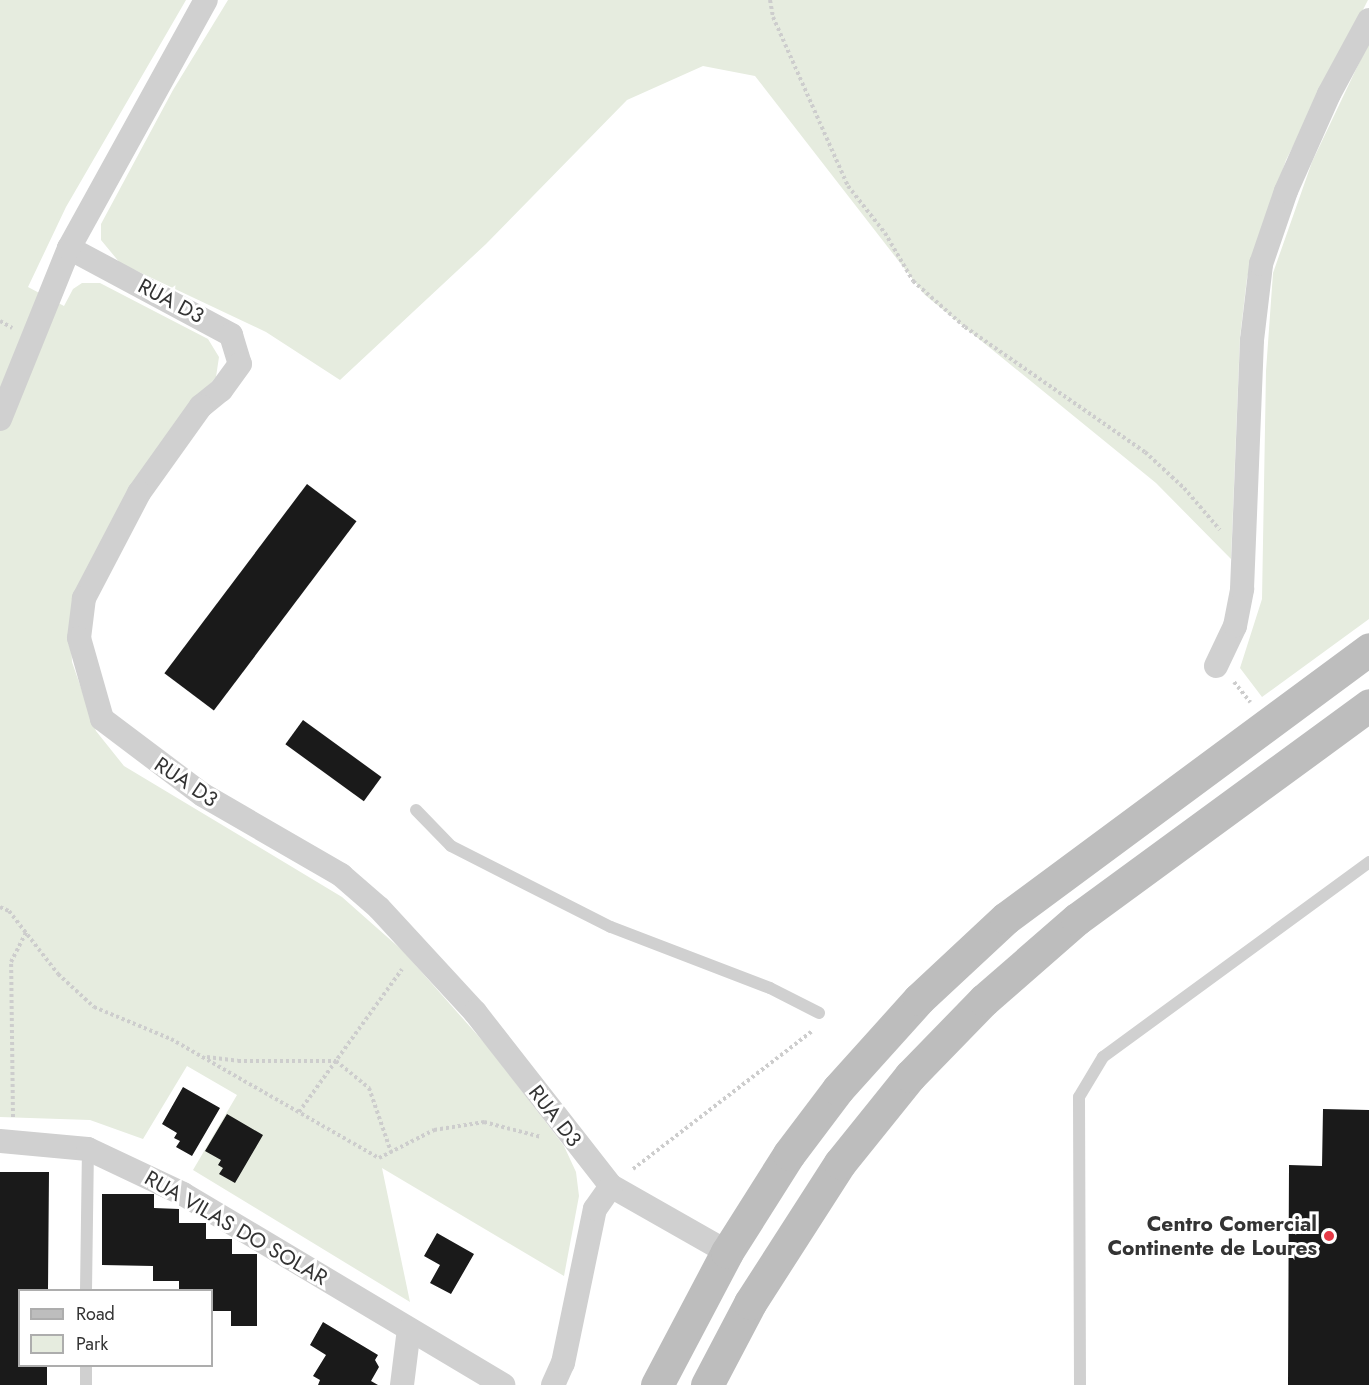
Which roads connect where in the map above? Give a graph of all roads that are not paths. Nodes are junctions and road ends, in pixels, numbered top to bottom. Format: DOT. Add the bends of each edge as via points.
graph roads {
  1 [pos="206,0"];
  2 [pos="1369,20"];
  3 [pos="69,248"];
  4 [pos="0,419"];
  5 [pos="1369,649"];
  6 [pos="1216,666"];
  7 [pos="1369,705"];
  8 [pos="416,810"];
  9 [pos="1369,862"];
  10 [pos="819,1013"];
  11 [pos="7,1142"];
  12 [pos="88,1149"];
  13 [pos="611,1186"];
  14 [pos="727,1252"];
  15 [pos="86,1289"];
  16 [pos="409,1329"];
  17 [pos="86,1367"];
  18 [pos="86,1385"];
  19 [pos="402,1385"];
  20 [pos="503,1385"];
  21 [pos="553,1385"];
  22 [pos="657,1385"];
  23 [pos="707,1385"];
  24 [pos="1080,1385"];
  1 -- 3 [label="street"];
  2 -- 6 [label="street" via="1329,94 1286,191 1261,264 1252,340 1245,544 1235,626"];
  3 -- 4 [label="street"];
  3 -- 13 [label="street, RUA D3" via="231,335 240,364 221,390 201,406 139,493 84,598 79,638 102,719 203,795 341,875 417,948 475,1012"];
  5 -- 14 [label="main road" via="1006,918 919,999 831,1098 789,1154"];
  7 -- 23 [label="main road" via="1077,919 976,1008 910,1076 840,1163 750,1303"];
  8 -- 10 [label="lane" via="451,846 611,927 770,988"];
  9 -- 24 [label="lane" via="1103,1057 1079,1097"];
  11 -- 12 [label="street, RUA VILAS DO SOLAR"];
  12 -- 15 [label="lane"];
  12 -- 16 [label="street, RUA VILAS DO SOLAR" via="183,1194"];
  13 -- 14 [label="street, RUA D3"];
  13 -- 21 [label="street" via="595,1209 563,1363"];
  14 -- 22 [label="main road"];
  16 -- 19 [label="street"];
  16 -- 20 [label="street, RUA VILAS DO SOLAR"];
  17 -- 18 [label="lane"];
}
